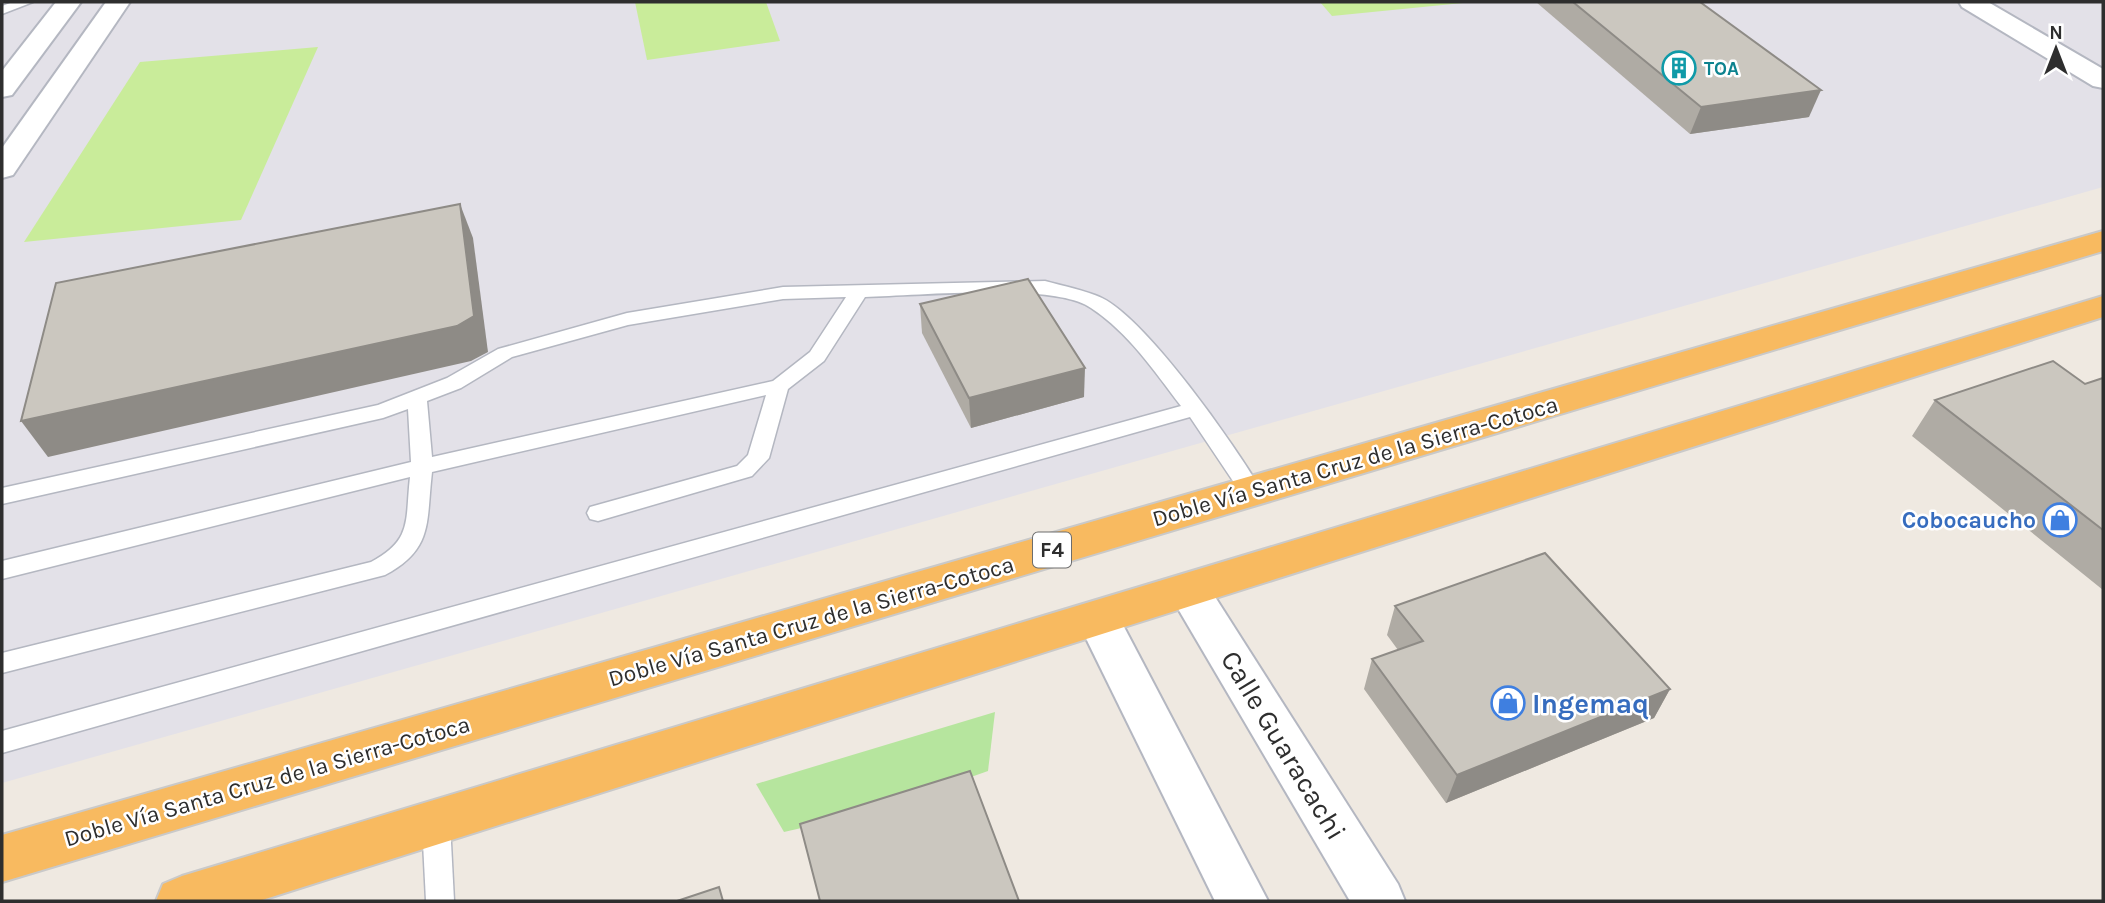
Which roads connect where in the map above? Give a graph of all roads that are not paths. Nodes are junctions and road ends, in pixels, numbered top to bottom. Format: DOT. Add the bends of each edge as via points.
graph roads {
  1 [pos="26,2"];
  2 [pos="69,2"];
  3 [pos="118,2"];
  4 [pos="1971,2"];
  5 [pos="2,10"];
  6 [pos="2103,80"];
  7 [pos="2,89"];
  8 [pos="2,169"];
  9 [pos="2103,241"];
  10 [pos="858,292"];
  11 [pos="2103,306"];
  12 [pos="779,386"];
  13 [pos="417,400"];
  14 [pos="1194,409"];
  15 [pos="422,467"];
  16 [pos="1251,491"];
  17 [pos="2,496"];
  18 [pos="597,513"];
  19 [pos="2,570"];
  20 [pos="1188,590"];
  21 [pos="1098,618"];
  22 [pos="2,663"];
  23 [pos="2,742"];
  24 [pos="436,823"];
  25 [pos="2,859"];
  26 [pos="183,901"];
  27 [pos="440,901"];
  28 [pos="1242,901"];
  29 [pos="1379,901"];
  1 -- 5 [label="lane"];
  2 -- 7 [label="street"];
  3 -- 8 [label="street"];
  4 -- 6 [label="street"];
  9 -- 16 [label="highway, Doble Vía Santa Cruz de la Sierra-Cotoca / F4"];
  10 -- 12 [label="lane" via="818,359"];
  10 -- 13 [label="lane" via="783,293 627,319 505,353"];
  10 -- 14 [label="lane" via="1045,287 1096,302 1135,334"];
  11 -- 20 [label="highway"];
  12 -- 15 [label="lane"];
  12 -- 18 [label="lane" via="758,458 744,471"];
  13 -- 15 [label="lane"];
  13 -- 17 [label="lane"];
  14 -- 16 [label="lane"];
  14 -- 23 [label="lane"];
  15 -- 19 [label="lane"];
  15 -- 22 [label="lane" via="413,541 396,559 377,569"];
  16 -- 25 [label="highway, Doble Vía Santa Cruz de la Sierra-Cotoca / F4"];
  20 -- 21 [label="highway"];
  20 -- 29 [label="street, Calle Guaracachi"];
  21 -- 24 [label="highway"];
  21 -- 28 [label="street"];
  24 -- 26 [label="highway"];
  24 -- 27 [label="lane"];
}
